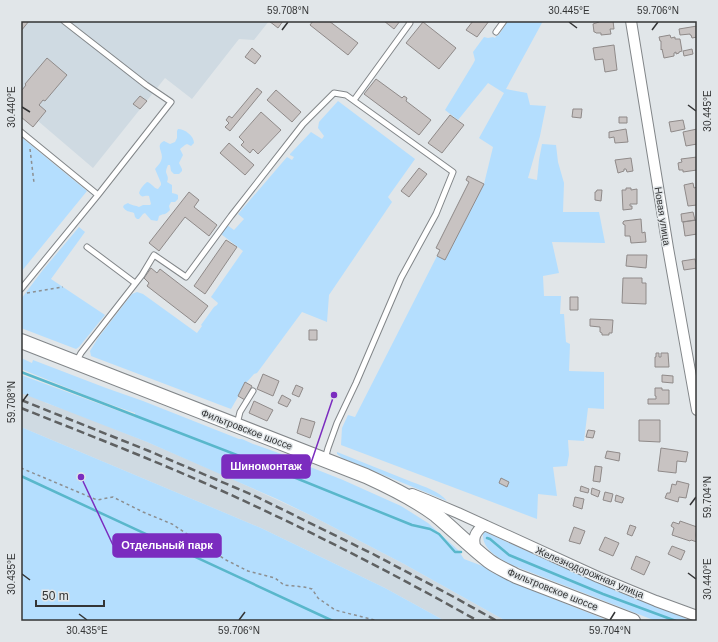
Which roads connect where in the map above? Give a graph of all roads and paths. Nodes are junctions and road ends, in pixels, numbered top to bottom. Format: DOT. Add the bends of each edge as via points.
graph roads {
  1 [pos="64,21"];
  2 [pos="409,21"];
  3 [pos="504,21"];
  4 [pos="631,21"];
  5 [pos="496,32"];
  6 [pos="354,100"];
  7 [pos="21,132"];
  8 [pos="29,139"];
  9 [pos="34,183"];
  10 [pos="98,195"];
  11 [pos="87,247"];
  12 [pos="135,283"];
  13 [pos="63,287"];
  14 [pos="21,288"];
  15 [pos="21,293"];
  16 [pos="21,341"];
  17 [pos="76,362"];
  18 [pos="695,384"];
  19 [pos="253,391"];
  20 [pos="697,410"];
  21 [pos="237,425"];
  22 [pos="324,460"];
  23 [pos="21,468"];
  24 [pos="385,485"];
  25 [pos="484,525"];
  26 [pos="476,550"];
  27 [pos="697,616"];
  28 [pos="378,621"];
  29 [pos="633,621"];
  1 -- 10 [label="lane" via="171,102"];
  2 -- 6 [label="lane"];
  3 -- 5 [label="lane"];
  4 -- 18 [label="street, Новая улица" via="668,248"];
  6 -- 12 [label="lane" via="346,95 334,93 303,124 186,277 154,255"];
  6 -- 22 [label="lane" via="453,172 436,214 401,278 337,423"];
  7 -- 8 [label="lane"];
  8 -- 9 [label="path"];
  8 -- 10 [label="lane"];
  10 -- 14 [label="lane"];
  11 -- 12 [label="lane"];
  12 -- 17 [label="lane"];
  13 -- 15 [label="path"];
  16 -- 17 [label="main road, Фильтровское шоссе"];
  17 -- 21 [label="main road, Фильтровское шоссе"];
  18 -- 20 [label="street, Новая улица"];
  19 -- 21 [label="lane" via="240,412"];
  21 -- 22 [label="main road, Фильтровское шоссе"];
  22 -- 24 [label="main road, Фильтровское шоссе"];
  23 -- 28 [label="path" via="97,500 113,497 172,524 226,560 248,571 275,578 284,585 312,590 318,598 335,610"];
  24 -- 25 [label="street, Железнодорожная улица"];
  24 -- 26 [label="main road, Фильтровское шоссе" via="425,507"];
  25 -- 26 [label="street" via="474,539"];
  25 -- 27 [label="street, Железнодорожная улица" via="598,577"];
  26 -- 29 [label="main road, Фильтровское шоссе" via="516,576"];
}
